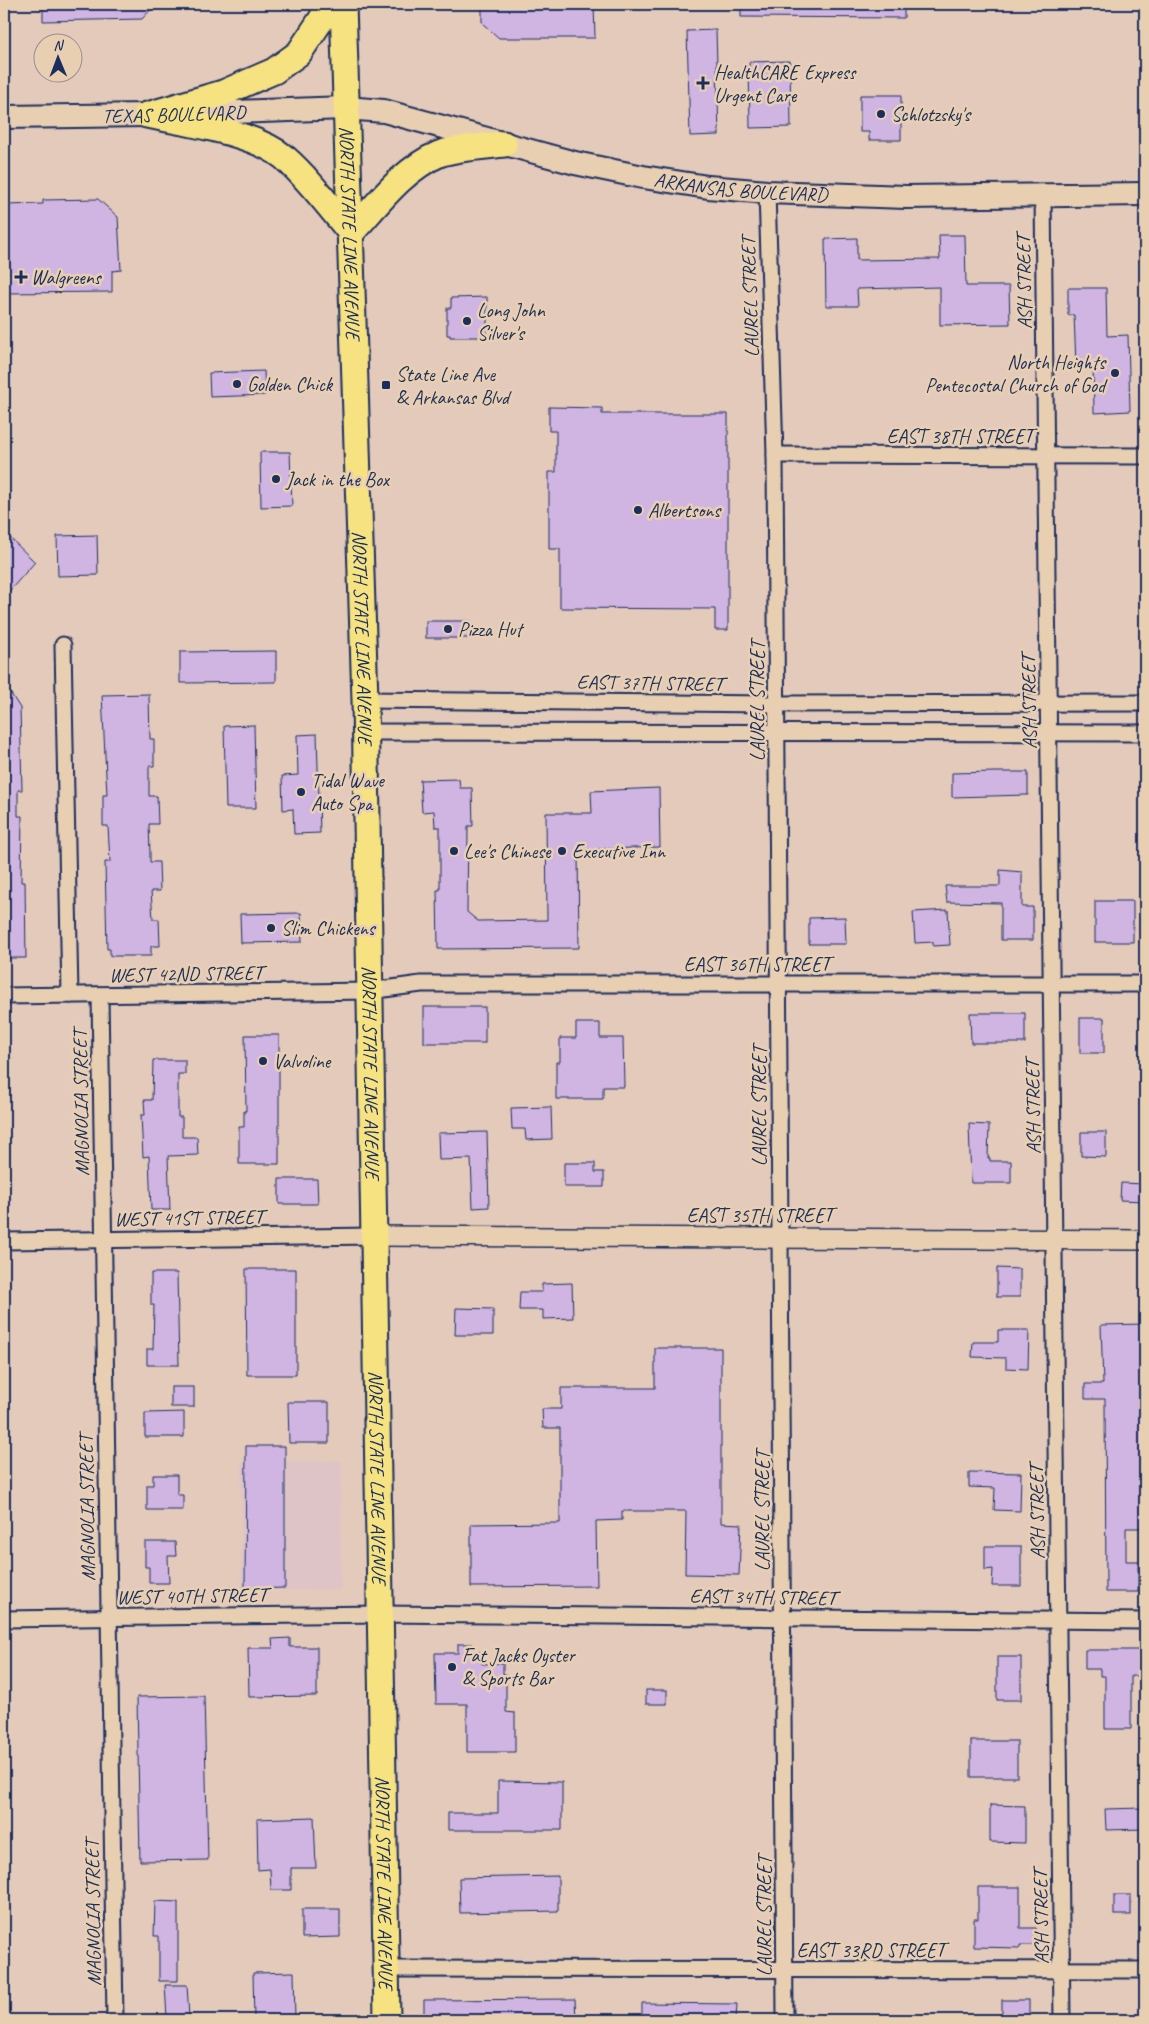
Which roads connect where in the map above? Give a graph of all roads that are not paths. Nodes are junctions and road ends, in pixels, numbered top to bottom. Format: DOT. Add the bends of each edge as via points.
graph roads {
  1 [pos="326,4"];
  2 [pos="343,4"];
  3 [pos="345,108"];
  4 [pos="147,115"];
  5 [pos="4,118"];
  6 [pos="504,144"];
  7 [pos="767,192"];
  8 [pos="1043,194"];
  9 [pos="1145,194"];
  10 [pos="351,234"];
  11 [pos="775,455"];
  12 [pos="1046,456"];
  13 [pos="1145,456"];
  14 [pos="63,645"];
  15 [pos="365,700"];
  16 [pos="1049,702"];
  17 [pos="1145,703"];
  18 [pos="777,704"];
  19 [pos="365,732"];
  20 [pos="1049,732"];
  21 [pos="1145,733"];
  22 [pos="777,734"];
  23 [pos="1052,983"];
  24 [pos="778,984"];
  25 [pos="1145,984"];
  26 [pos="370,991"];
  27 [pos="70,995"];
  28 [pos="100,995"];
  29 [pos="4,996"];
  30 [pos="374,1236"];
  31 [pos="780,1238"];
  32 [pos="1054,1239"];
  33 [pos="103,1240"];
  34 [pos="1145,1240"];
  35 [pos="4,1241"];
  36 [pos="380,1614"];
  37 [pos="109,1617"];
  38 [pos="4,1618"];
  39 [pos="782,1618"];
  40 [pos="1058,1620"];
  41 [pos="1145,1621"];
  42 [pos="386,1969"];
  43 [pos="785,1970"];
  44 [pos="1062,1970"];
  45 [pos="1145,1970"];
  46 [pos="115,2020"];
  47 [pos="387,2020"];
  48 [pos="785,2020"];
  49 [pos="1062,2020"];
  1 -- 4 [label="main road" via="323,17 299,53 274,71 223,93"];
  2 -- 3 [label="main road, NORTH STATE LINE AVENUE"];
  3 -- 4 [label="main road, TEXAS BOULEVARD"];
  3 -- 6 [label="main road, ARKANSAS BOULEVARD" via="384,110"];
  3 -- 10 [label="main road, NORTH STATE LINE AVENUE"];
  4 -- 5 [label="main road, TEXAS BOULEVARD"];
  4 -- 10 [label="main road" via="222,130 252,139 284,156"];
  6 -- 7 [label="main road, ARKANSAS BOULEVARD" via="643,177"];
  6 -- 10 [label="main road" via="441,153 416,166"];
  7 -- 8 [label="main road, ARKANSAS BOULEVARD" via="906,197"];
  7 -- 11 [label="street, LAUREL STREET"];
  8 -- 9 [label="main road, ARKANSAS BOULEVARD"];
  8 -- 12 [label="street, ASH STREET"];
  10 -- 15 [label="main road, NORTH STATE LINE AVENUE"];
  11 -- 12 [label="street, EAST 38TH STREET"];
  11 -- 18 [label="street, LAUREL STREET"];
  12 -- 13 [label="street, EAST 38TH STREET"];
  12 -- 16 [label="street, ASH STREET"];
  14 -- 27 [label="street"];
  15 -- 18 [label="street, EAST 37TH STREET"];
  15 -- 19 [label="main road, NORTH STATE LINE AVENUE"];
  16 -- 17 [label="street, EAST 37TH STREET"];
  16 -- 18 [label="street, EAST 37TH STREET"];
  16 -- 20 [label="street, ASH STREET"];
  18 -- 22 [label="street, LAUREL STREET"];
  19 -- 22 [label="street"];
  19 -- 26 [label="main road, NORTH STATE LINE AVENUE"];
  20 -- 21 [label="street"];
  20 -- 22 [label="street"];
  20 -- 23 [label="street, ASH STREET"];
  22 -- 24 [label="street, LAUREL STREET"];
  23 -- 24 [label="street, EAST 36TH STREET"];
  23 -- 25 [label="street, EAST 36TH STREET"];
  23 -- 32 [label="street, ASH STREET"];
  24 -- 26 [label="street, EAST 36TH STREET" via="421,984"];
  24 -- 31 [label="street, LAUREL STREET"];
  26 -- 28 [label="street, WEST 42ND STREET"];
  26 -- 30 [label="main road, NORTH STATE LINE AVENUE"];
  27 -- 28 [label="street, WEST 42ND STREET"];
  27 -- 29 [label="street, WEST 42ND STREET"];
  28 -- 33 [label="street, MAGNOLIA STREET"];
  30 -- 31 [label="street, EAST 35TH STREET"];
  30 -- 33 [label="street, WEST 41ST STREET"];
  30 -- 36 [label="main road, NORTH STATE LINE AVENUE"];
  31 -- 32 [label="street, EAST 35TH STREET"];
  31 -- 39 [label="street, LAUREL STREET"];
  32 -- 34 [label="street, EAST 35TH STREET"];
  32 -- 40 [label="street, ASH STREET"];
  33 -- 35 [label="street, WEST 41ST STREET"];
  33 -- 37 [label="street, MAGNOLIA STREET"];
  36 -- 37 [label="street, WEST 40TH STREET"];
  36 -- 39 [label="street, EAST 34TH STREET"];
  36 -- 42 [label="main road, NORTH STATE LINE AVENUE"];
  37 -- 38 [label="street, WEST 40TH STREET"];
  37 -- 46 [label="street, MAGNOLIA STREET"];
  39 -- 40 [label="street, EAST 34TH STREET"];
  39 -- 43 [label="street, LAUREL STREET"];
  40 -- 41 [label="street, EAST 34TH STREET"];
  40 -- 44 [label="street, ASH STREET"];
  42 -- 43 [label="street, EAST 33RD STREET"];
  42 -- 47 [label="main road, NORTH STATE LINE AVENUE"];
  43 -- 44 [label="street, EAST 33RD STREET"];
  43 -- 48 [label="street, LAUREL STREET"];
  44 -- 45 [label="street, EAST 33RD STREET"];
  44 -- 49 [label="street, ASH STREET"];
}
